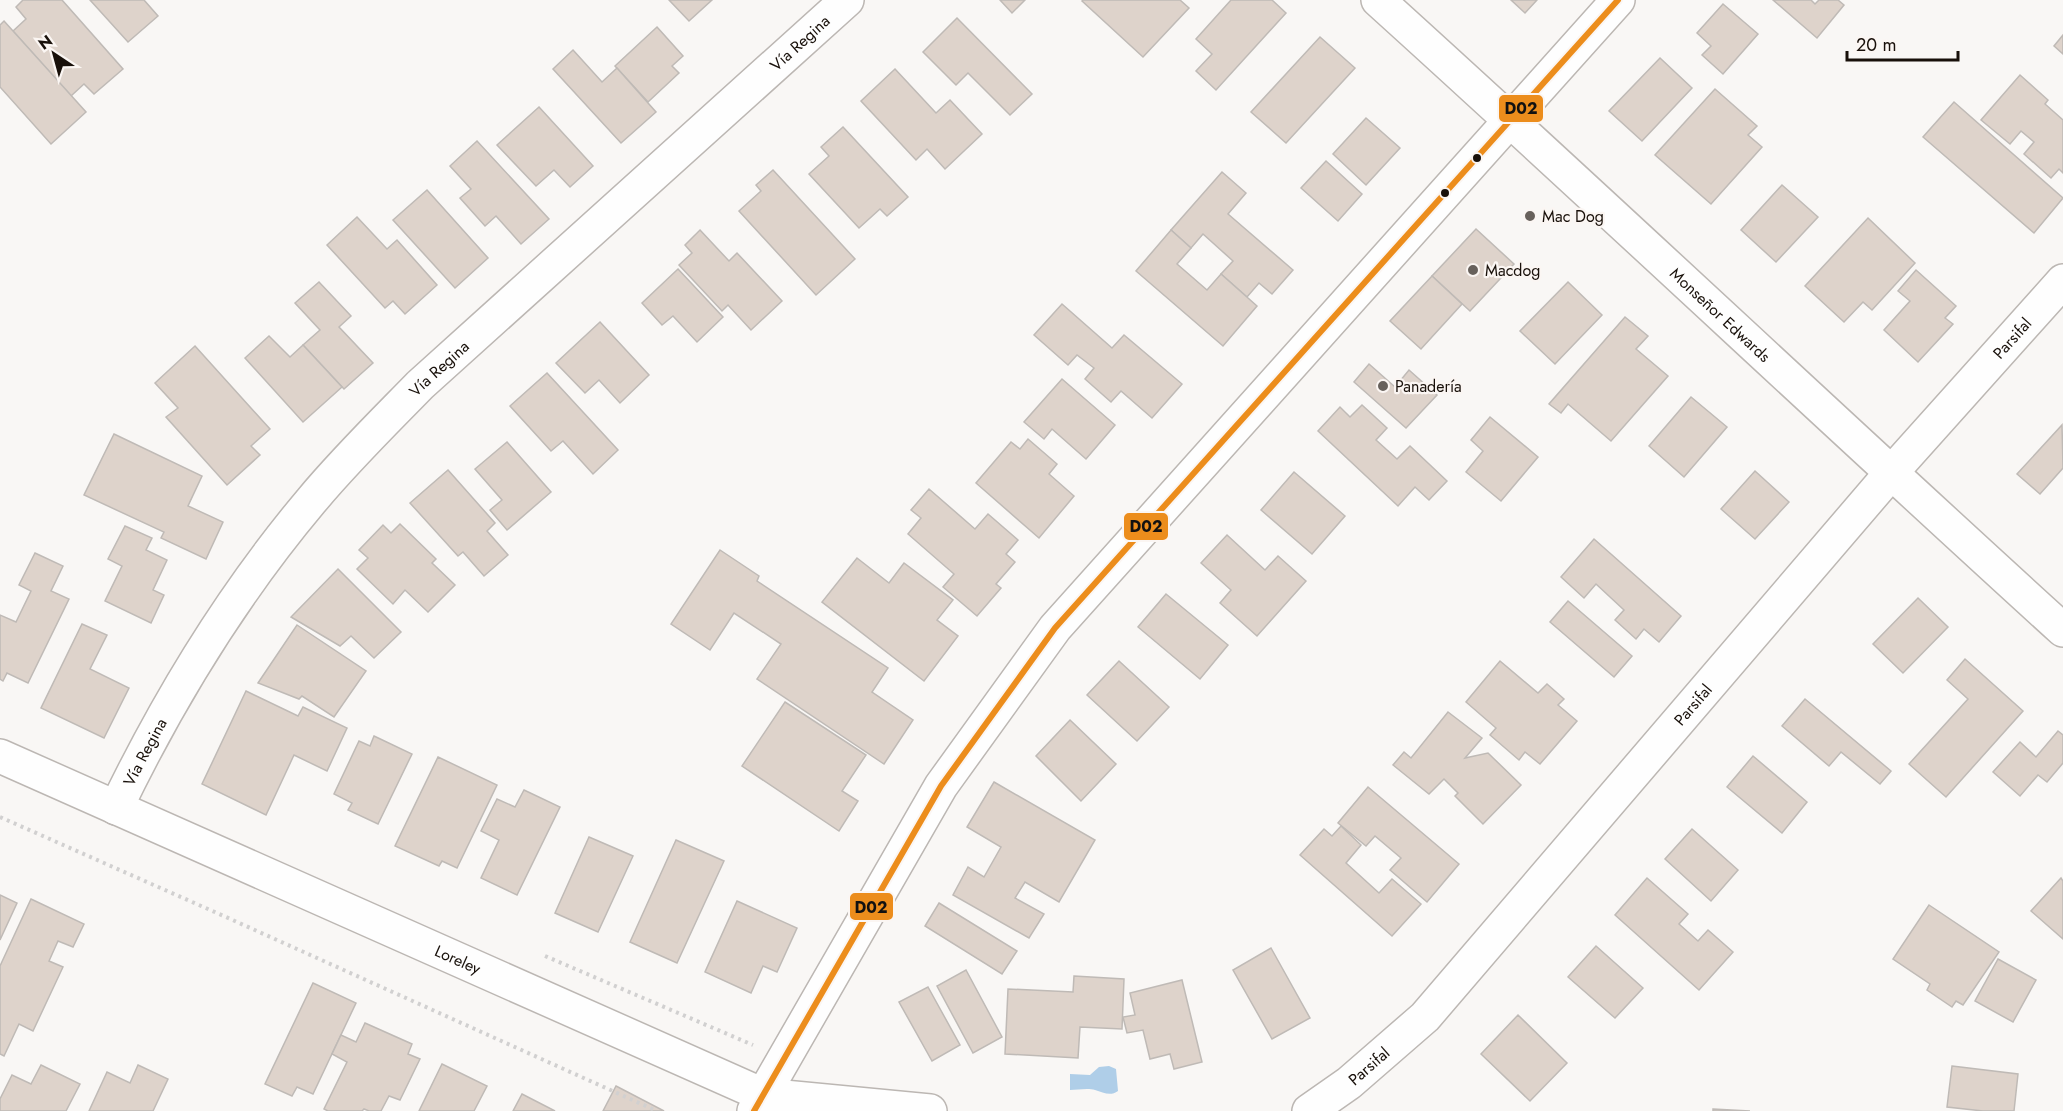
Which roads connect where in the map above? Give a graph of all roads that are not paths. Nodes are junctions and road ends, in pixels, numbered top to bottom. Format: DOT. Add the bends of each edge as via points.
graph roads {
  1 [pos="847,0"];
  2 [pos="1378,0"];
  3 [pos="1618,0"];
  4 [pos="1510,120"];
  5 [pos="2063,281"];
  6 [pos="1891,473"];
  7 [pos="2063,630"];
  8 [pos="0,756"];
  9 [pos="116,808"];
  10 [pos="759,1103"];
  11 [pos="930,1111"];
  12 [pos="1309,1111"];
  1 -- 9 [label="street, Vía Regina" via="420,385 364,441 311,500 220,621 183,681"];
  2 -- 4 [label="street, Monseñor Edwards"];
  3 -- 4 [label="street"];
  4 -- 6 [label="street, Monseñor Edwards"];
  4 -- 10 [label="street" via="1055,628 941,786"];
  5 -- 6 [label="street, Parsifal"];
  6 -- 7 [label="street, Monseñor Edwards"];
  6 -- 12 [label="street, Parsifal" via="1425,1017 1349,1083"];
  8 -- 9 [label="street, Loreley"];
  9 -- 10 [label="street, Loreley"];
  10 -- 11 [label="street, Loreley"];
}
